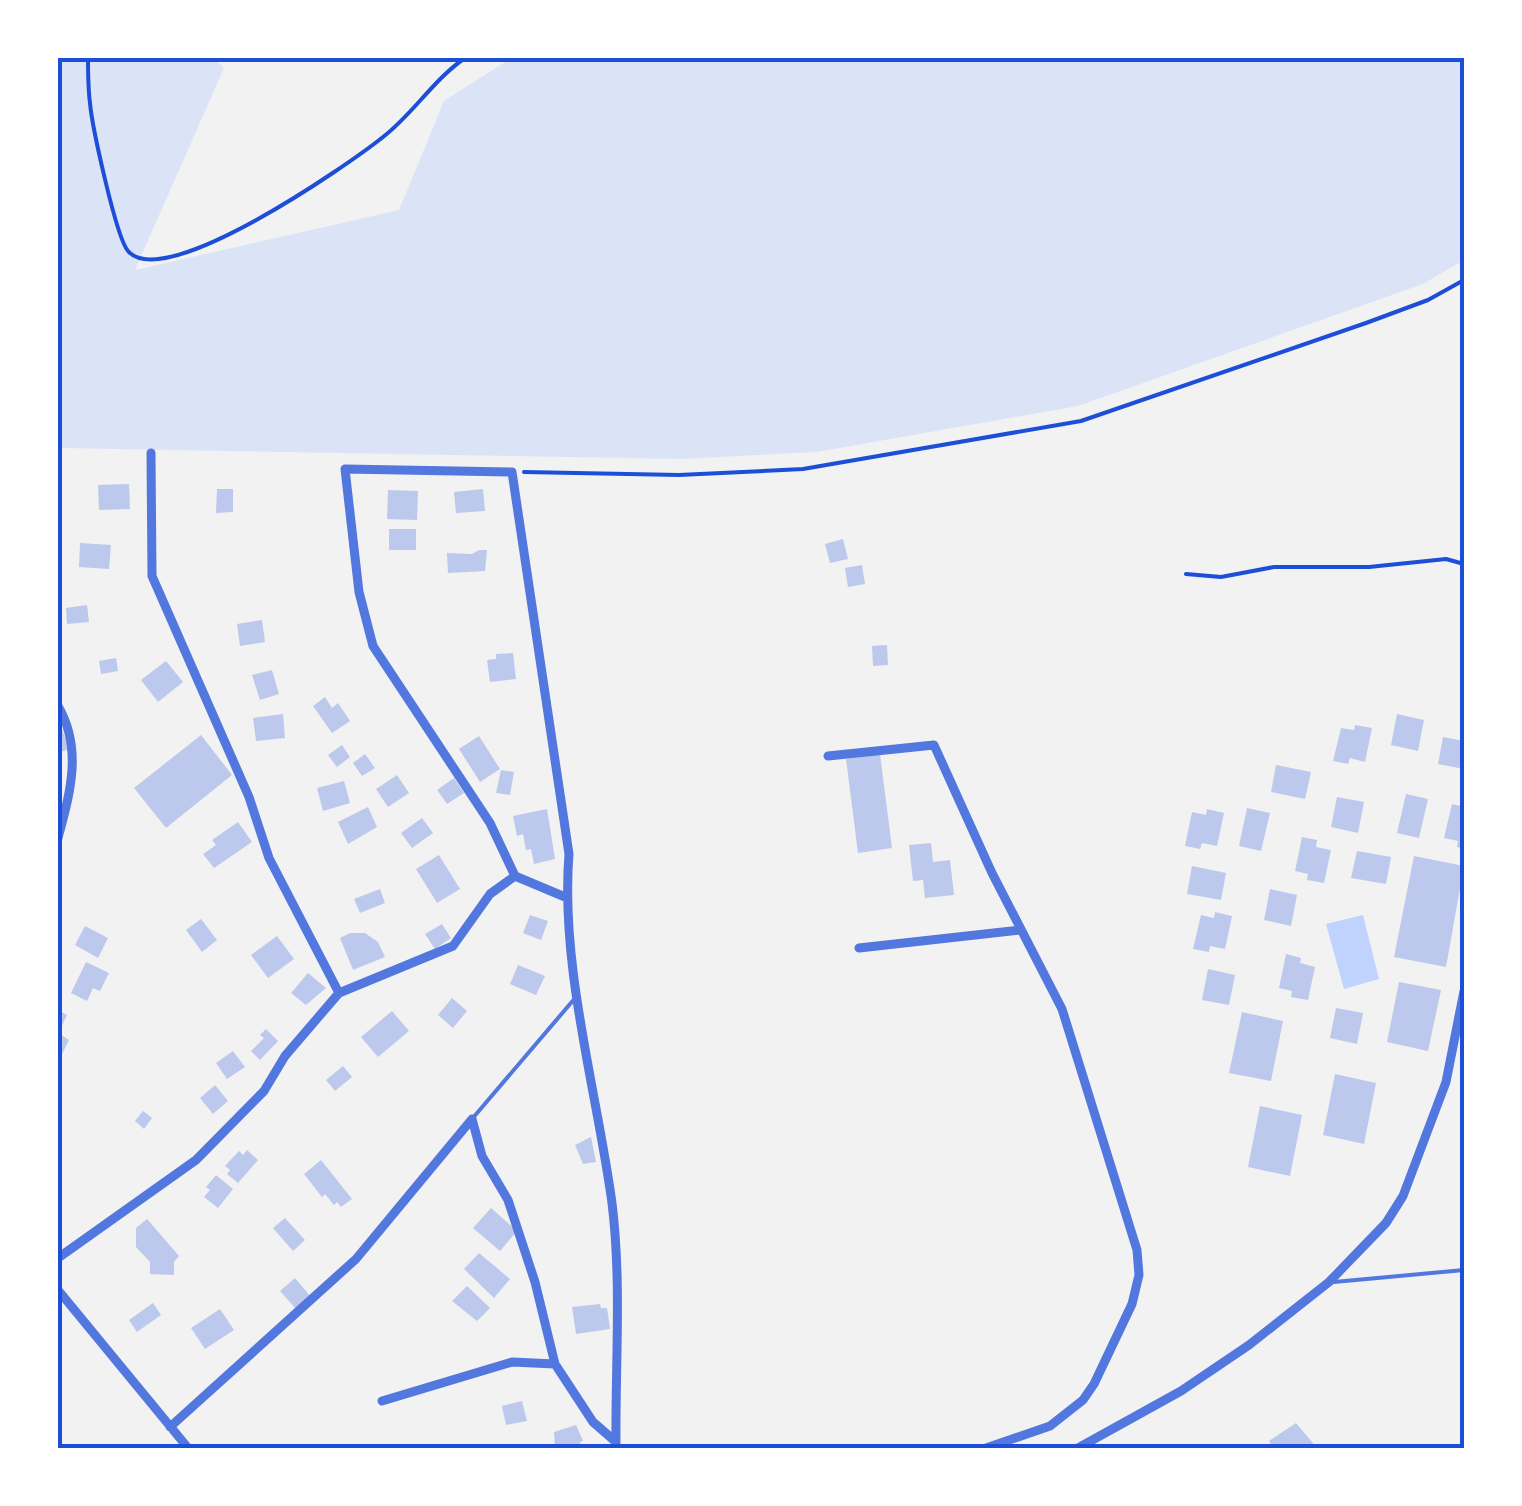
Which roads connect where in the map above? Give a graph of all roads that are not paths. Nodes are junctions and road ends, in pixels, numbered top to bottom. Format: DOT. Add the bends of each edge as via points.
graph roads {
  1 [pos="151,453"];
  2 [pos="58,706"];
  3 [pos="828,756"];
  4 [pos="58,838"];
  5 [pos="515,876"];
  6 [pos="565,896"];
  7 [pos="1020,930"];
  8 [pos="859,948"];
  9 [pos="1464,991"];
  10 [pos="339,994"];
  11 [pos="578,994"];
  12 [pos="472,1119"];
  13 [pos="58,1258"];
  14 [pos="1464,1270"];
  15 [pos="1329,1282"];
  16 [pos="58,1290"];
  17 [pos="555,1364"];
  18 [pos="382,1401"];
  19 [pos="170,1427"];
  20 [pos="616,1445"];
  21 [pos="188,1448"];
  22 [pos="986,1448"];
  23 [pos="1078,1448"];
  1 -- 10 [label="street" via="152,576 269,858"];
  2 -- 4 [label="street" via="74,762"];
  3 -- 7 [label="street" via="934,745"];
  5 -- 6 [label="street"];
  5 -- 6 [label="street" via="490,823 373,646 345,469 512,472 568,854"];
  5 -- 10 [label="street" via="490,894 453,946"];
  6 -- 11 [label="street"];
  7 -- 8 [label="street"];
  7 -- 22 [label="street" via="1071,1036 1130,1221 1139,1274 1126,1317 1083,1400 1050,1426"];
  9 -- 15 [label="street" via="1446,1082 1404,1196"];
  10 -- 13 [label="street" via="264,1091 196,1160"];
  11 -- 12 [label="lane"];
  11 -- 20 [label="street" via="612,1206"];
  12 -- 17 [label="street" via="482,1156 508,1200"];
  12 -- 19 [label="street" via="356,1258"];
  14 -- 15 [label="lane"];
  15 -- 23 [label="street" via="1181,1391"];
  16 -- 19 [label="street"];
  17 -- 18 [label="street" via="512,1362"];
  17 -- 20 [label="street"];
  19 -- 21 [label="street"];
}
